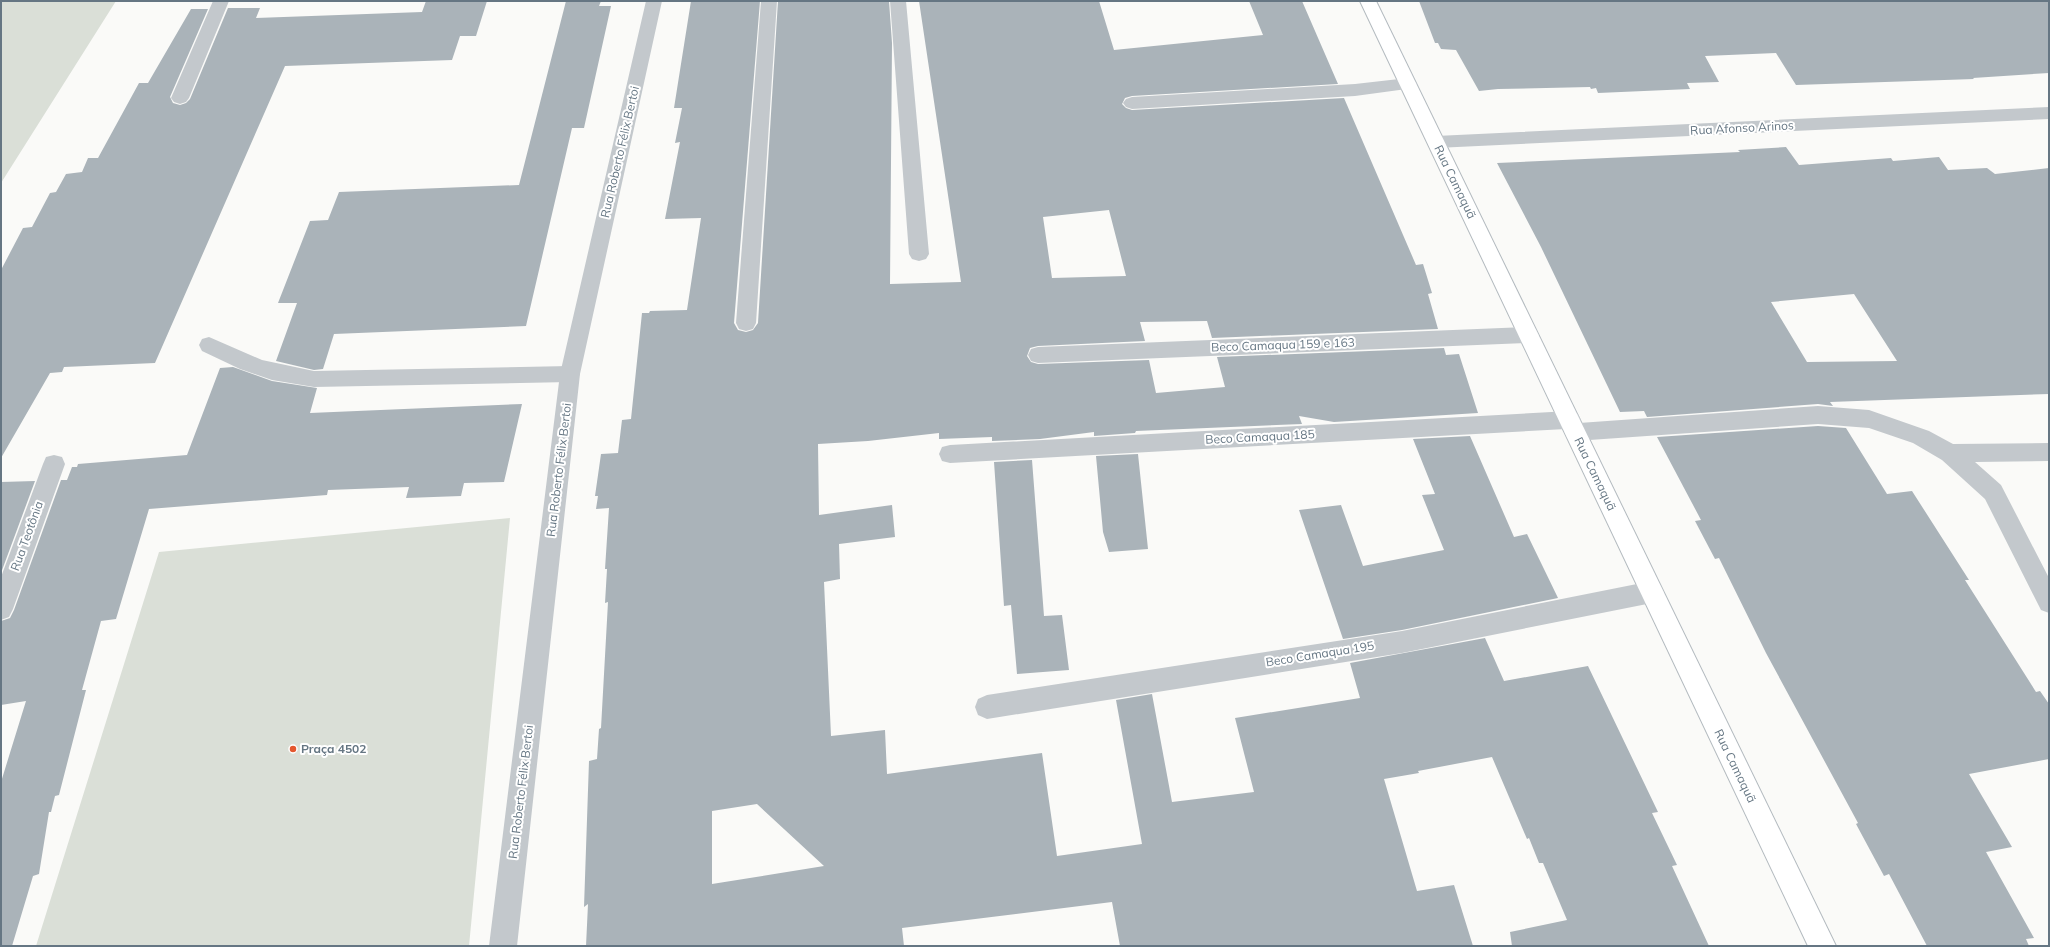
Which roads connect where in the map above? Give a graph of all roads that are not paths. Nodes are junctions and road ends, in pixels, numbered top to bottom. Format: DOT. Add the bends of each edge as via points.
graph roads {
  1 [pos="221,1"];
  2 [pos="654,1"];
  3 [pos="769,1"];
  4 [pos="898,1"];
  5 [pos="1368,1"];
  6 [pos="1408,84"];
  7 [pos="180,98"];
  8 [pos="1132,103"];
  9 [pos="2049,113"];
  10 [pos="1436,142"];
  11 [pos="919,254"];
  12 [pos="746,323"];
  13 [pos="1528,335"];
  14 [pos="209,345"];
  15 [pos="1038,355"];
  16 [pos="570,374"];
  17 [pos="1572,426"];
  18 [pos="2049,452"];
  19 [pos="1950,453"];
  20 [pos="950,454"];
  21 [pos="54,464"];
  22 [pos="1652,592"];
  23 [pos="2049,602"];
  24 [pos="1,609"];
  25 [pos="987,707"];
  26 [pos="503,946"];
  27 [pos="1822,946"];
  1 -- 7 [label="street"];
  2 -- 16 [label="street, Rua Roberto Félix Bertoi"];
  3 -- 12 [label="street"];
  4 -- 11 [label="street"];
  5 -- 6 [label="street, Rua Camaquã"];
  6 -- 8 [label="street" via="1355,90"];
  6 -- 10 [label="street, Rua Camaquã"];
  9 -- 10 [label="street, Rua Afonso Arinos"];
  10 -- 13 [label="street, Rua Camaquã"];
  13 -- 15 [label="street, Beco Camaqua 159 e 163"];
  13 -- 17 [label="street, Rua Camaquã"];
  14 -- 16 [label="street" via="238,361 281,375 314,379"];
  16 -- 26 [label="street, Rua Roberto Félix Bertoi"];
  17 -- 19 [label="street, Beco Camaqua 185" via="1818,415 1869,419 1921,437"];
  17 -- 20 [label="street, Beco Camaqua 185"];
  17 -- 22 [label="street, Rua Camaquã"];
  18 -- 19 [label="street"];
  19 -- 23 [label="street, Beco Camaqua 185" via="1992,492"];
  21 -- 24 [label="street, Rua Teotônia"];
  22 -- 25 [label="street, Beco Camaqua 195" via="1402,642"];
  22 -- 27 [label="street, Rua Camaquã"];
}
